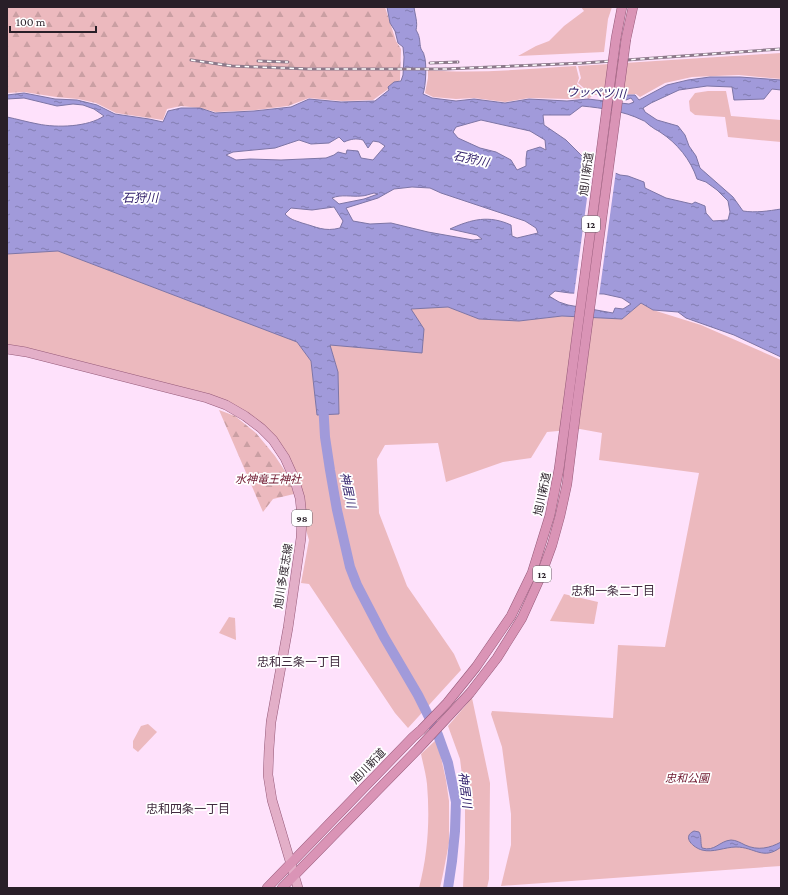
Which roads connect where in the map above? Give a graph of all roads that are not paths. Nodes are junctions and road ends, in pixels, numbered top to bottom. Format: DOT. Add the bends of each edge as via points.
graph roads {
  1 [pos="622,7"];
  2 [pos="633,7"];
  3 [pos="7,345"];
  4 [pos="7,349"];
  5 [pos="26,352"];
  6 [pos="572,411"];
  7 [pos="291,864"];
  8 [pos="294,876"];
  9 [pos="267,888"];
  10 [pos="282,888"];
  11 [pos="298,888"];
  1 -- 6 [label="highway, 旭川新道 / 12, bridge" via="616,38"];
  2 -- 6 [label="highway, 旭川新道 / 12, bridge"];
  3 -- 5 [label="main road, 旭川多度志線 / 98"];
  4 -- 5 [label="main road, 旭川多度志線 / 98"];
  5 -- 7 [label="main road, 旭川多度志線 / 98" via="226,405 261,428 285,458 300,498 301,538 271,722 268,775 272,800"];
  6 -- 7 [label="highway, 旭川新道 / 12" via="550,515 532,573 511,616 476,667 447,703"];
  6 -- 8 [label="highway, 旭川新道 / 12" via="567,484 560,516 552,546 522,618 497,658 470,693"];
  7 -- 8 [label="main road, 旭川多度志線"];
  7 -- 9 [label="highway, 旭川新道 / 12"];
  8 -- 10 [label="highway, 旭川新道 / 12"];
  8 -- 11 [label="main road, 旭川多度志線"];
}
